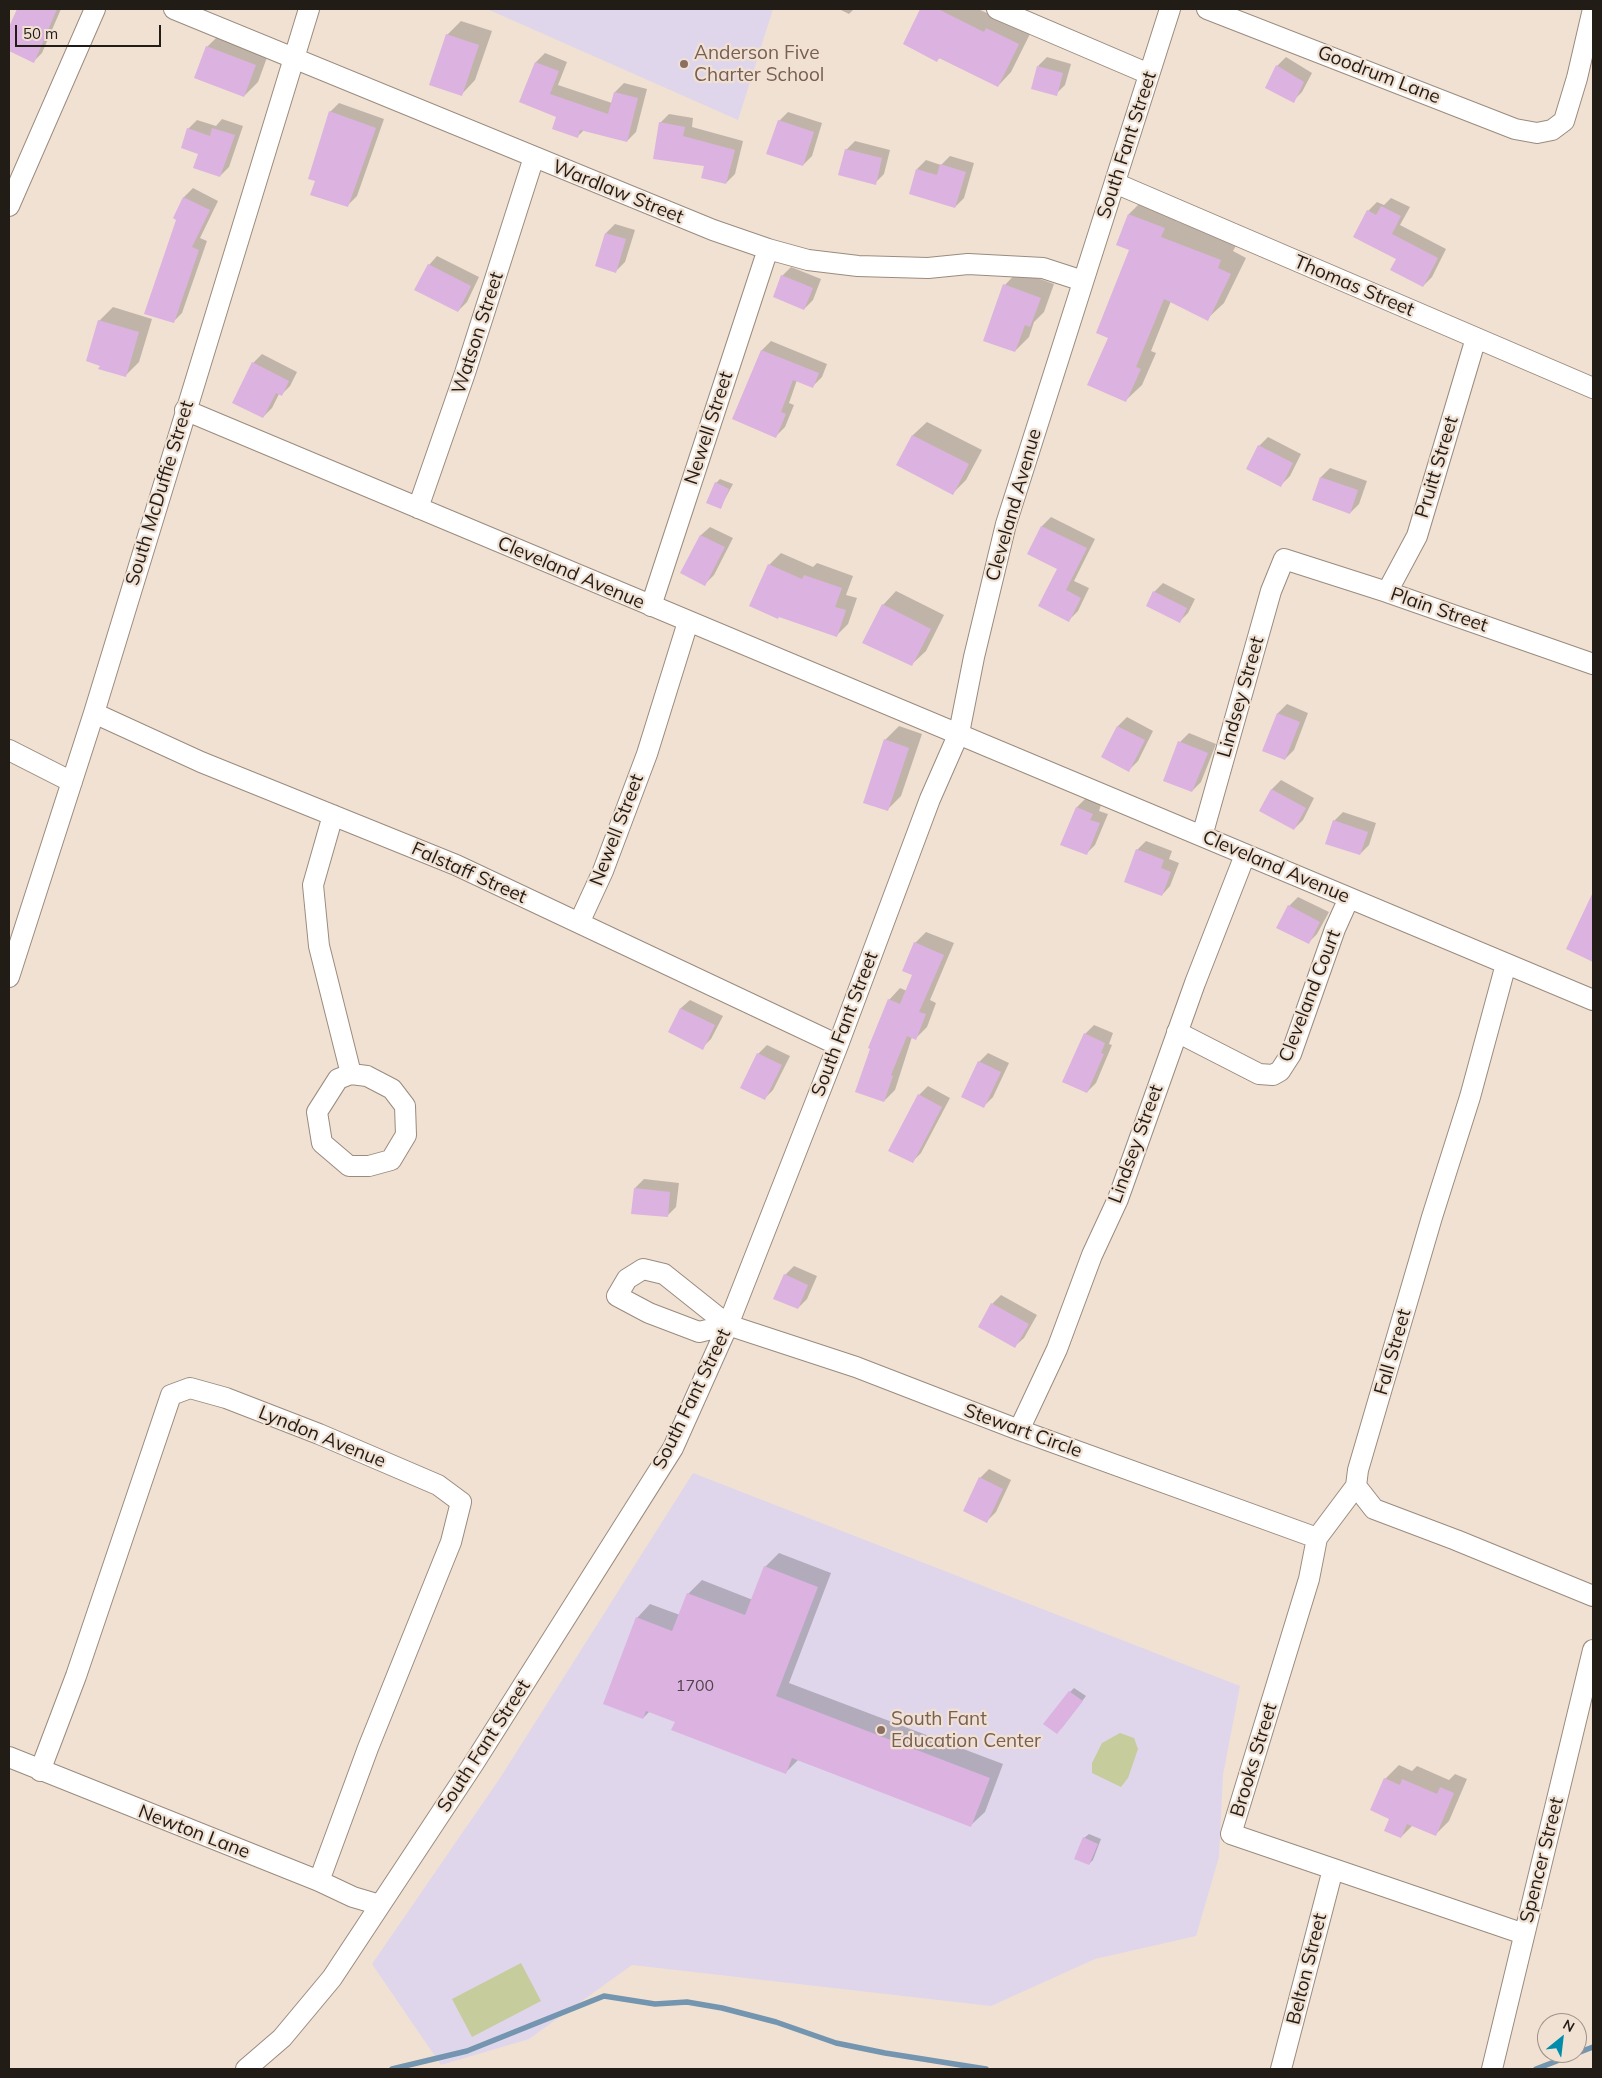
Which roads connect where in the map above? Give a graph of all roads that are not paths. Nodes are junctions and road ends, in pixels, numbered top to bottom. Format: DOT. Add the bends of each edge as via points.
graph roads {
  1 [pos="95,9"];
  2 [pos="174,9"];
  3 [pos="309,9"];
  4 [pos="997,9"];
  5 [pos="1170,9"];
  6 [pos="1207,9"];
  7 [pos="1593,9"];
  8 [pos="294,57"];
  9 [pos="1149,74"];
  10 [pos="534,157"];
  11 [pos="1115,183"];
  12 [pos="9,206"];
  13 [pos="768,249"];
  14 [pos="1083,281"];
  15 [pos="1476,338"];
  16 [pos="1593,388"];
  17 [pos="185,410"];
  18 [pos="418,508"];
  19 [pos="1284,559"];
  20 [pos="1387,592"];
  21 [pos="651,606"];
  22 [pos="688,622"];
  23 [pos="1593,664"];
  24 [pos="94,713"];
  25 [pos="959,733"];
  26 [pos="9,750"];
  27 [pos="72,782"];
  28 [pos="333,815"];
  29 [pos="1202,836"];
  30 [pos="1245,855"];
  31 [pos="1348,898"];
  32 [pos="579,923"];
  33 [pos="1506,964"];
  34 [pos="9,977"];
  35 [pos="1593,1000"];
  36 [pos="1177,1032"];
  37 [pos="838,1045"];
  38 [pos="351,1074"];
  39 [pos="728,1325"];
  40 [pos="1019,1430"];
  41 [pos="1356,1486"];
  42 [pos="1317,1538"];
  43 [pos="1593,1596"];
  44 [pos="1593,1650"];
  45 [pos="9,1757"];
  46 [pos="40,1771"];
  47 [pos="1333,1869"];
  48 [pos="319,1881"];
  49 [pos="380,1905"];
  50 [pos="1524,1934"];
  51 [pos="246,2069"];
  52 [pos="1281,2069"];
  53 [pos="1492,2069"];
  1 -- 12 [label="street"];
  2 -- 8 [label="street, Wardlaw Street"];
  3 -- 8 [label="street, South McDuffie Street"];
  4 -- 9 [label="street"];
  5 -- 9 [label="street, South Fant Street"];
  6 -- 7 [label="street, Goodrum Lane" via="1515,128 1537,133 1552,130 1564,120"];
  8 -- 10 [label="street, Wardlaw Street" via="309,66"];
  8 -- 17 [label="street, South McDuffie Street"];
  9 -- 11 [label="street, South Fant Street"];
  10 -- 13 [label="street, Wardlaw Street"];
  10 -- 18 [label="street, Watson Street"];
  11 -- 14 [label="street, South Fant Street"];
  11 -- 15 [label="street, Thomas Street"];
  13 -- 14 [label="street, Wardlaw Street" via="808,260 858,266 928,268 968,264 1043,268"];
  13 -- 21 [label="street, Newell Street"];
  14 -- 25 [label="street, Cleveland Avenue" via="1006,524"];
  15 -- 16 [label="street, Thomas Street"];
  15 -- 20 [label="street, Pruitt Street" via="1417,536"];
  17 -- 18 [label="street, Cleveland Avenue"];
  17 -- 24 [label="street, South McDuffie Street"];
  18 -- 21 [label="street, Cleveland Avenue"];
  19 -- 20 [label="street, Plain Street"];
  19 -- 29 [label="street, Lindsey Street" via="1271,591"];
  20 -- 23 [label="street, Plain Street"];
  21 -- 22 [label="street, Cleveland Avenue"];
  22 -- 25 [label="street, Cleveland Avenue"];
  22 -- 32 [label="street, Newell Street" via="647,754 603,871"];
  24 -- 27 [label="street, South McDuffie Street"];
  24 -- 28 [label="street, Falstaff Street" via="201,762"];
  25 -- 29 [label="street, Cleveland Avenue"];
  25 -- 37 [label="street, South Fant Street" via="930,799"];
  26 -- 27 [label="street"];
  27 -- 34 [label="street, South McDuffie Street"];
  28 -- 32 [label="street, Falstaff Street" via="456,865"];
  28 -- 38 [label="street" via="312,885 320,946"];
  29 -- 30 [label="street, Cleveland Avenue"];
  30 -- 31 [label="street, Cleveland Avenue"];
  30 -- 36 [label="street, Lindsey Street"];
  31 -- 33 [label="street, Cleveland Avenue"];
  31 -- 36 [label="street, Cleveland Court" via="1291,1054 1280,1071 1273,1075 1260,1074"];
  32 -- 37 [label="street, Falstaff Street"];
  33 -- 35 [label="street, Cleveland Avenue"];
  33 -- 41 [label="street, Fall Street"];
  36 -- 40 [label="street, Lindsey Street" via="1118,1199 1085,1272 1057,1349"];
  37 -- 39 [label="street, South Fant Street"];
  38 -- 38 [label="street" via="367,1076 392,1089 405,1106 406,1135 391,1160 369,1166 350,1166 322,1143 317,1112 338,1079"];
  39 -- 39 [label="street, Stewart Circle" via="664,1274 643,1270 626,1279 618,1296 649,1313 699,1332"];
  39 -- 40 [label="street, Stewart Circle" via="856,1368"];
  39 -- 49 [label="street, South Fant Street" via="673,1448 474,1764"];
  40 -- 42 [label="street, Stewart Circle"];
  41 -- 42 [label="street, Brooks Street"];
  41 -- 43 [label="street" via="1374,1509"];
  42 -- 47 [label="street, Brooks Street" via="1309,1579 1231,1834"];
  44 -- 50 [label="street, Spencer Street"];
  45 -- 46 [label="street, Newton Lane"];
  46 -- 48 [label="street, Newton Lane"];
  46 -- 48 [label="street, Lyndon Avenue" via="76,1676 171,1395 190,1388 310,1430 438,1485 461,1502 451,1542 368,1748"];
  47 -- 50 [label="street, Brooks Street"];
  47 -- 52 [label="street, Belton Street"];
  48 -- 49 [label="street, Newton Lane"];
  49 -- 51 [label="street, South Fant Street" via="332,1978 300,2018"];
  50 -- 53 [label="street, Spencer Street"];
}
